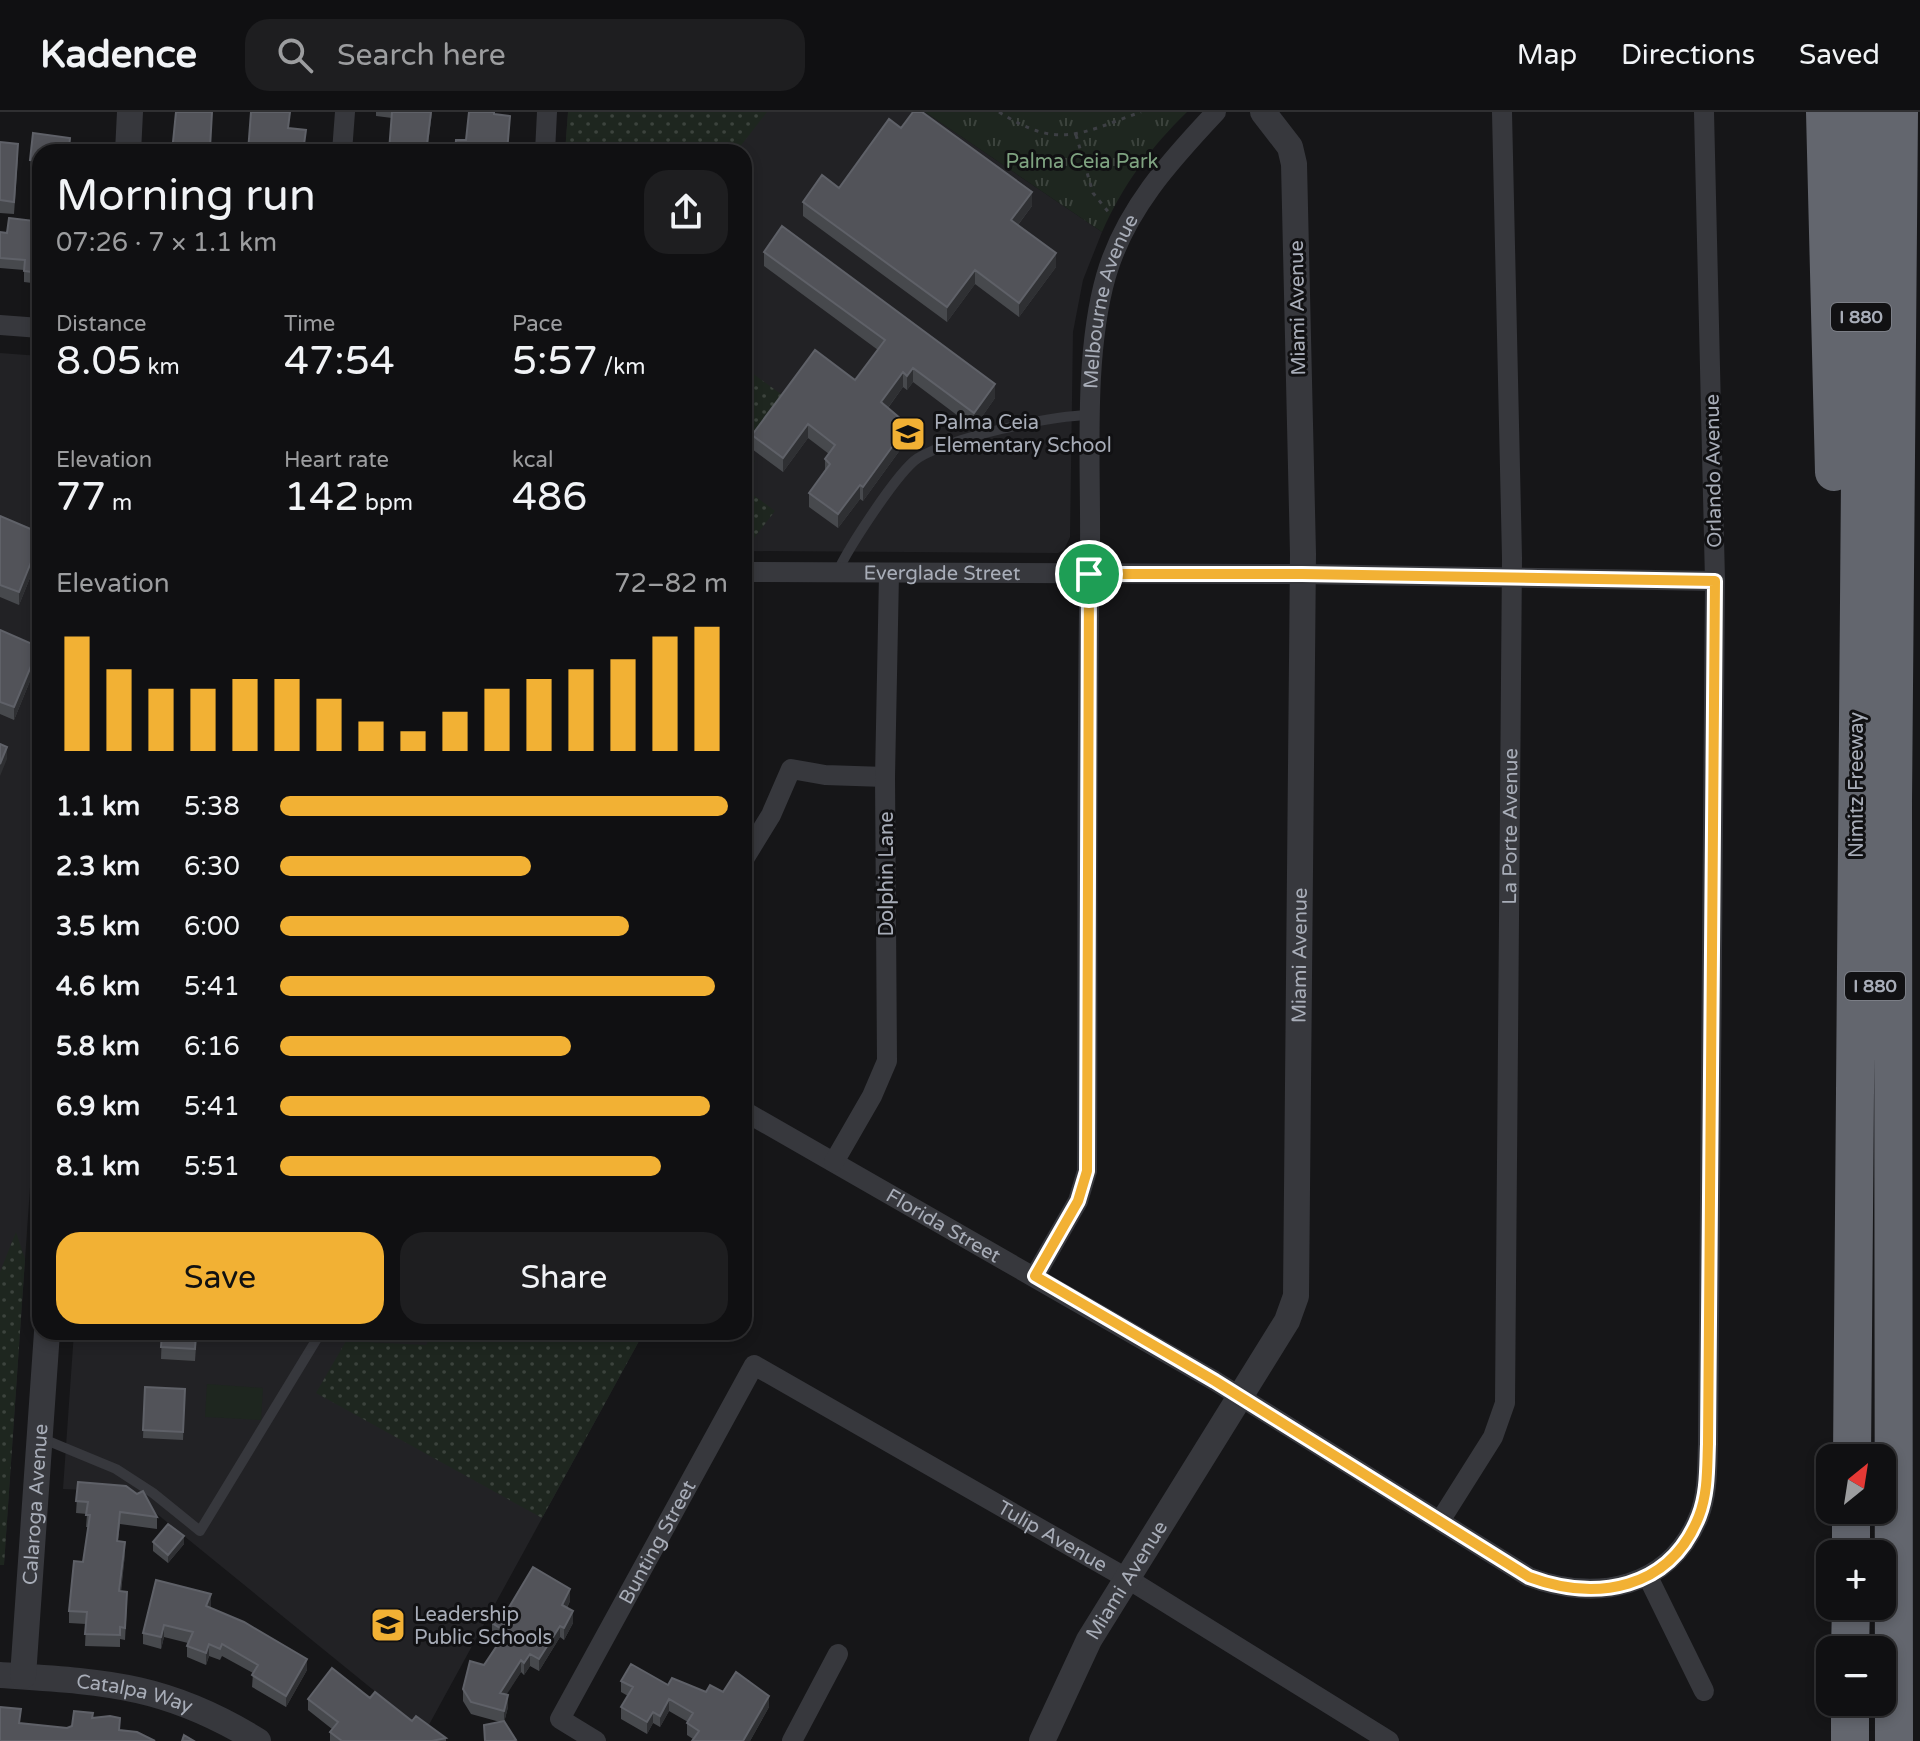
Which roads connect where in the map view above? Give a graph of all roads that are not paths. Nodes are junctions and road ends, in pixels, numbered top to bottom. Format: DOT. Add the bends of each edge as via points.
graph roads {
  1 [pos="130,112"];
  2 [pos="345,112"];
  3 [pos="547,112"];
  4 [pos="1216,112"];
  5 [pos="1263,112"];
  6 [pos="1502,112"];
  7 [pos="1704,112"];
  8 [pos="1825,112"];
  9 [pos="1863,112"];
  10 [pos="1899,112"];
  11 [pos="128,144"];
  12 [pos="343,144"];
  13 [pos="545,144"];
  14 [pos="0,325"];
  15 [pos="32,327"];
  16 [pos="1092,415"];
  17 [pos="1859,521"];
  18 [pos="752,572"];
  19 [pos="837,573"];
  20 [pos="889,574"];
  21 [pos="1089,574"];
  22 [pos="1302,574"];
  23 [pos="1512,578"];
  24 [pos="1715,581"];
  25 [pos="1857,647"];
  26 [pos="885,777"];
  27 [pos="752,846"];
  28 [pos="1920,1018"];
  29 [pos="1895,1064"];
  30 [pos="752,1116"];
  31 [pos="834,1162"];
  32 [pos="1035,1276"];
  33 [pos="46,1340"];
  34 [pos="316,1340"];
  35 [pos="754,1365"];
  36 [pos="1240,1397"];
  37 [pos="39,1438"];
  38 [pos="1852,1444"];
  39 [pos="1872,1444"];
  40 [pos="1440,1521"];
  41 [pos="1648,1577"];
  42 [pos="1128,1579"];
  43 [pos="838,1654"];
  44 [pos="11,1676"];
  45 [pos="1704,1691"];
  46 [pos="1850,1716"];
  47 [pos="1870,1716"];
  48 [pos="1920,1732"];
  49 [pos="258,1741"];
  50 [pos="596,1741"];
  51 [pos="792,1741"];
  52 [pos="1042,1741"];
  53 [pos="1389,1741"];
  54 [pos="1850,1741"];
  55 [pos="1870,1741"];
  56 [pos="1894,1741"];
  57 [pos="1920,1741"];
  1 -- 11 [label="street"];
  2 -- 12 [label="street"];
  3 -- 13 [label="street"];
  4 -- 16 [label="street, Melbourne Avenue" via="1171,160 1128,224 1106,275 1094,332"];
  5 -- 22 [label="street, Miami Avenue" via="1290,147 1294,164"];
  6 -- 23 [label="street, La Porte Avenue"];
  7 -- 24 [label="street, Orlando Avenue"];
  8 -- 25 [label="highway" via="1838,625"];
  9 -- 17 [label="highway, Nimitz Freeway / I 880"];
  10 -- 29 [label="highway, I 880"];
  14 -- 15 [label="street"];
  16 -- 19 [label="lane" via="972,438 916,459 858,533"];
  16 -- 21 [label="street, Melbourne Avenue"];
  17 -- 25 [label="highway, Nimitz Freeway / I 880"];
  17 -- 39 [label="highway, I 880" via="1877,544"];
  18 -- 19 [label="street, Everglade Street"];
  19 -- 20 [label="street, Everglade Street"];
  20 -- 21 [label="street, Everglade Street"];
  20 -- 26 [label="street, Dolphin Lane"];
  21 -- 22 [label="street, Everglade Street"];
  21 -- 32 [label="street, Melbourne Avenue" via="1087,1171 1078,1201"];
  22 -- 23 [label="street, Everglade Street"];
  22 -- 36 [label="street, Miami Avenue" via="1296,1296 1287,1321"];
  23 -- 24 [label="street, Everglade Street"];
  23 -- 40 [label="street, La Porte Avenue" via="1505,1403 1493,1437"];
  24 -- 41 [label="street, Orlando Avenue" via="1705,1495 1698,1518"];
  25 -- 38 [label="highway, Nimitz Freeway / I 880"];
  26 -- 27 [label="street" via="791,769"];
  26 -- 31 [label="street, Dolphin Lane" via="887,1061"];
  28 -- 29 [label="highway"];
  29 -- 56 [label="highway, I 880"];
  30 -- 31 [label="street, Florida Street"];
  31 -- 32 [label="street, Florida Street"];
  32 -- 36 [label="street, Florida Street"];
  33 -- 37 [label="street, Calaroga Avenue"];
  34 -- 37 [label="lane" via="200,1531 116,1469"];
  35 -- 42 [label="street, Tulip Avenue"];
  35 -- 50 [label="street, Bunting Street" via="560,1719"];
  36 -- 40 [label="street, Florida Street"];
  36 -- 42 [label="street, Miami Avenue"];
  37 -- 44 [label="street, Calaroga Avenue"];
  40 -- 41 [label="street, Florida Street" via="1529,1577 1561,1589 1598,1590"];
  41 -- 45 [label="street"];
  42 -- 52 [label="street, Miami Avenue" via="1089,1640"];
  42 -- 53 [label="street, Tulip Avenue"];
  43 -- 51 [label="street"];
  44 -- 49 [label="street, Catalpa Way" via="152,1691 194,1706"];
  46 -- 54 [label="highway"];
  47 -- 55 [label="highway"];
  48 -- 57 [label="highway"];
}
